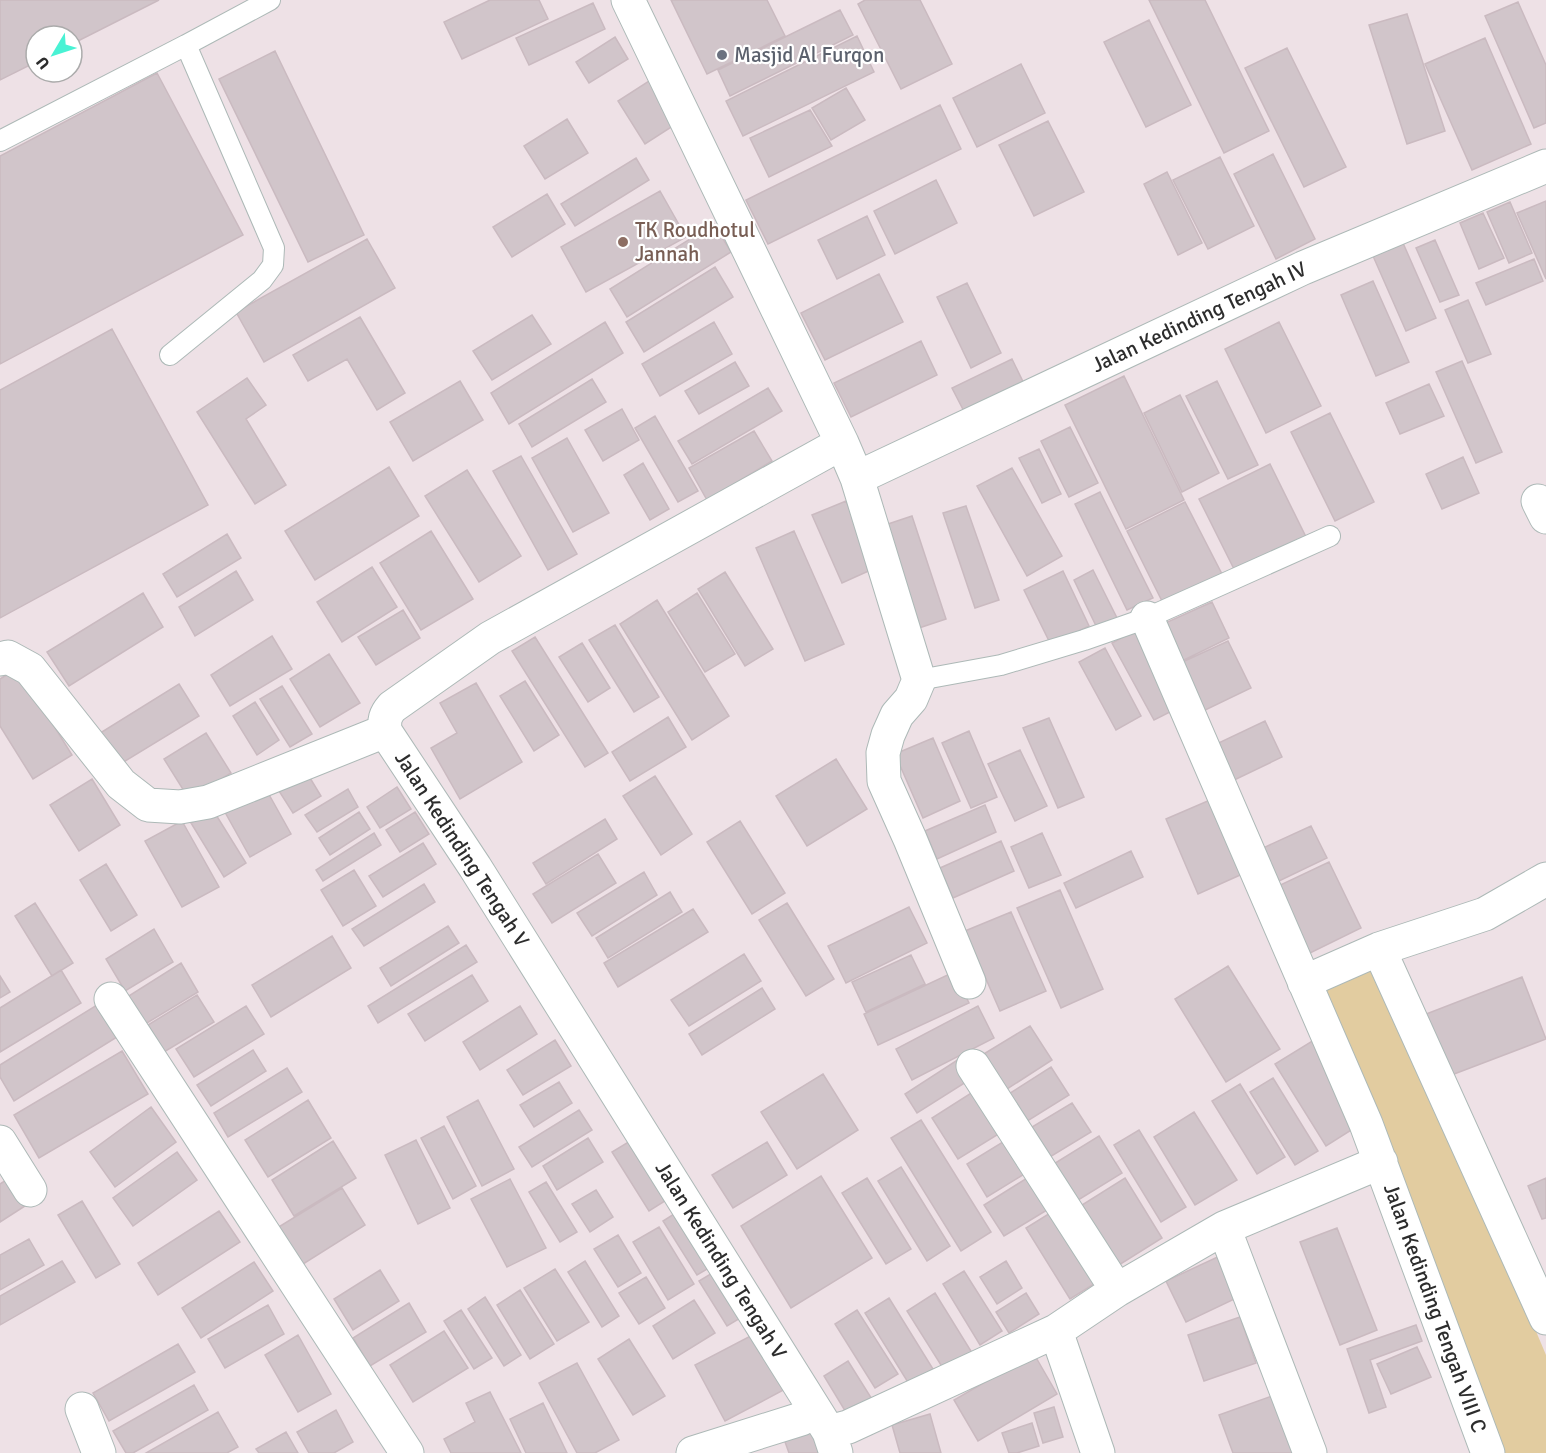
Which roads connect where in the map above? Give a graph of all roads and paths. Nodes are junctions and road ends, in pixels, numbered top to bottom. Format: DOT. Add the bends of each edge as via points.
graph roads {
  1 [pos="270,0"];
  2 [pos="628,0"];
  3 [pos="186,45"];
  4 [pos="0,141"];
  5 [pos="1546,166"];
  6 [pos="170,355"];
  7 [pos="842,443"];
  8 [pos="857,478"];
  9 [pos="1330,536"];
  10 [pos="1147,618"];
  11 [pos="0,659"];
  12 [pos="919,680"];
  13 [pos="385,730"];
  14 [pos="1546,879"];
  15 [pos="1379,949"];
  16 [pos="1304,981"];
  17 [pos="969,982"];
  18 [pos="111,999"];
  19 [pos="973,1066"];
  20 [pos="0,1142"];
  21 [pos="1381,1162"];
  22 [pos="30,1190"];
  23 [pos="1224,1227"];
  24 [pos="1117,1290"];
  25 [pos="1546,1318"];
  26 [pos="1056,1331"];
  27 [pos="82,1409"];
  28 [pos="827,1432"];
  29 [pos="99,1453"];
  30 [pos="407,1453"];
  31 [pos="693,1453"];
  32 [pos="1098,1453"];
  33 [pos="1310,1453"];
  34 [pos="1488,1453"];
  1 -- 3 [label="lane"];
  2 -- 7 [label="street"];
  3 -- 4 [label="lane"];
  3 -- 6 [label="lane" via="274,248 273,265 262,280"];
  5 -- 8 [label="street, Jalan Kedinding Tengah IV" via="1303,268"];
  7 -- 8 [label="street"];
  7 -- 13 [label="street, Jalan Kedinding Tengah V" via="490,638 392,707 385,714"];
  8 -- 12 [label="street"];
  9 -- 10 [label="lane"];
  10 -- 12 [label="lane" via="1001,665"];
  10 -- 16 [label="street, Jalan Kedinding Tengah VIII C"];
  11 -- 13 [label="street" via="8,657 30,669 121,784 148,805 180,807 208,802"];
  12 -- 17 [label="street" via="888,735 883,753 884,781"];
  13 -- 28 [label="street, Jalan Kedinding Tengah V" via="475,867"];
  14 -- 15 [label="street" via="1485,914"];
  15 -- 16 [label="street"];
  15 -- 25 [label="street"];
  16 -- 21 [label="street, Jalan Kedinding Tengah VIII C"];
  18 -- 30 [label="street"];
  19 -- 24 [label="street"];
  20 -- 22 [label="street"];
  21 -- 23 [label="street"];
  21 -- 34 [label="street, Jalan Kedinding Tengah VIII C"];
  23 -- 24 [label="street"];
  23 -- 33 [label="street"];
  24 -- 26 [label="street"];
  26 -- 28 [label="street" via="848,1427"];
  26 -- 32 [label="street"];
  27 -- 29 [label="street"];
  28 -- 31 [label="street" via="801,1419"];
}
